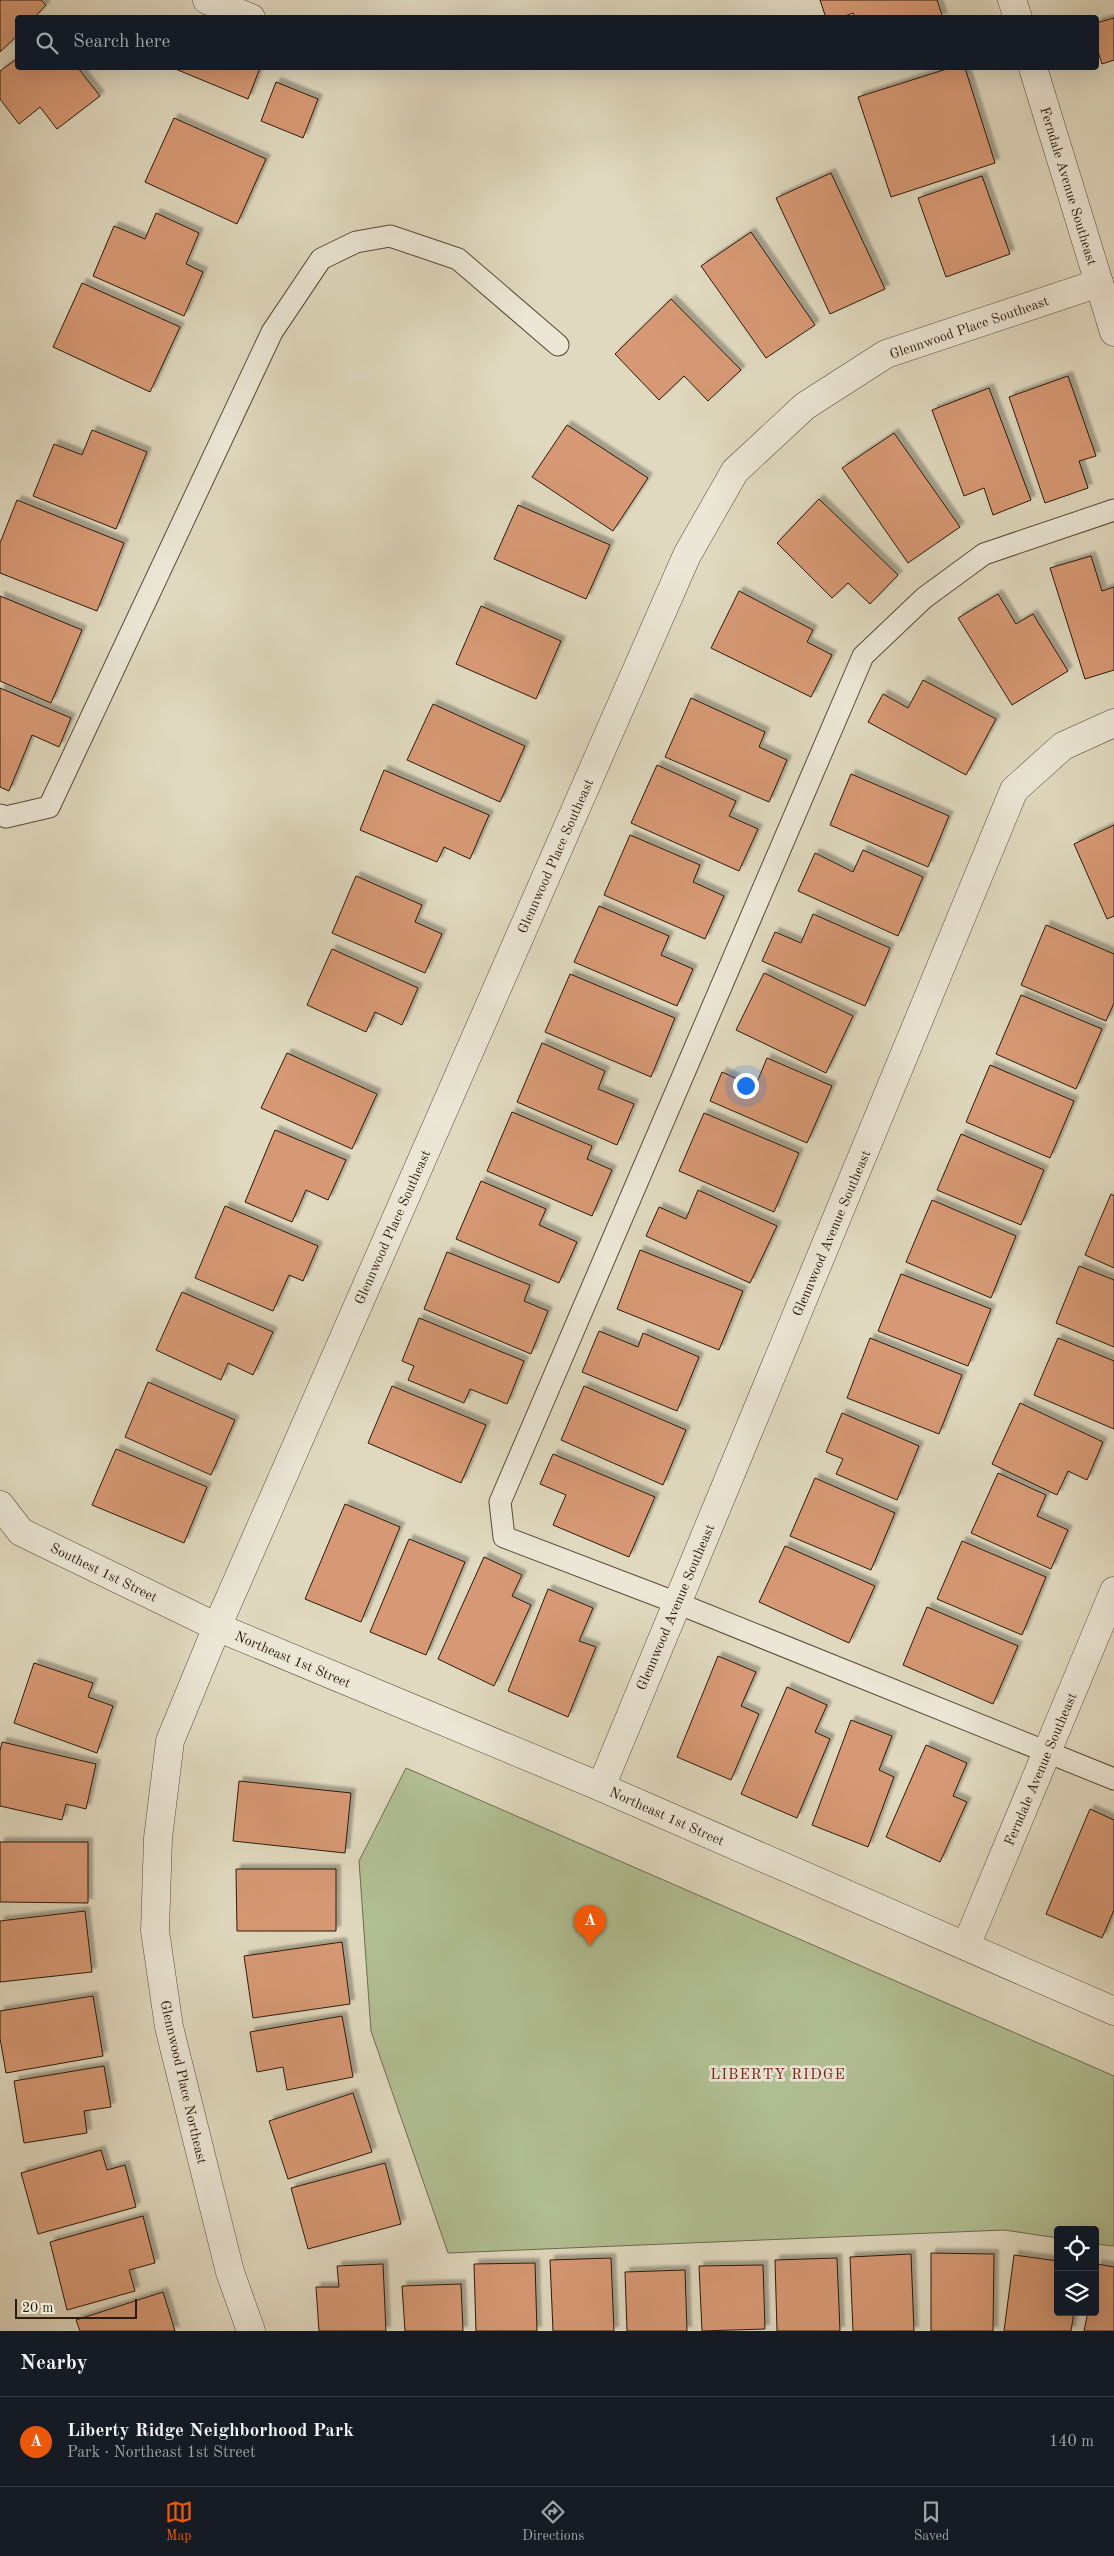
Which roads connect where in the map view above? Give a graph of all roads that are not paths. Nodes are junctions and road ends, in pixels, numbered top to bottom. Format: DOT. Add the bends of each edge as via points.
graph roads {
  1 [pos="207,0"];
  2 [pos="1012,0"];
  3 [pos="244,15"];
  4 [pos="1017,15"];
  5 [pos="1034,70"];
  6 [pos="1098,283"];
  7 [pos="1114,332"];
  8 [pos="558,345"];
  9 [pos="1114,510"];
  10 [pos="1114,723"];
  11 [pos="0,815"];
  12 [pos="0,1504"];
  13 [pos="1114,1591"];
  14 [pos="677,1603"];
  15 [pos="217,1627"];
  16 [pos="1046,1753"];
  17 [pos="1114,1780"];
  18 [pos="600,1788"];
  19 [pos="966,1946"];
  20 [pos="1114,2010"];
  21 [pos="251,2331"];
  1 -- 3 [label="street"];
  2 -- 4 [label="street"];
  5 -- 6 [label="street, Ferndale Avenue Southeast"];
  6 -- 7 [label="street, Ferndale Avenue Southeast"];
  6 -- 15 [label="street, Glennwood Place Southeast" via="886,354 805,406 735,471 687,555"];
  8 -- 11 [label="lane" via="458,259 390,236 356,242 321,259 272,332 49,806 6,817"];
  9 -- 14 [label="lane" via="984,554 924,598 863,656 500,1502 504,1537"];
  10 -- 14 [label="street, Glennwood Avenue Southeast" via="1063,746 1014,790"];
  12 -- 15 [label="street, Southest 1st Street" via="21,1532"];
  13 -- 16 [label="street, Ferndale Avenue Southeast"];
  14 -- 16 [label="lane"];
  14 -- 18 [label="street, Glennwood Avenue Southeast"];
  15 -- 18 [label="street, Northeast 1st Street"];
  15 -- 21 [label="street, Glennwood Place Northeast" via="170,1741 158,1838 155,1930 172,2037 230,2272"];
  16 -- 17 [label="lane"];
  16 -- 19 [label="street, Ferndale Avenue Southeast"];
  18 -- 19 [label="street, Northeast 1st Street"];
  19 -- 20 [label="street, Northeast 1st Street"];
}
